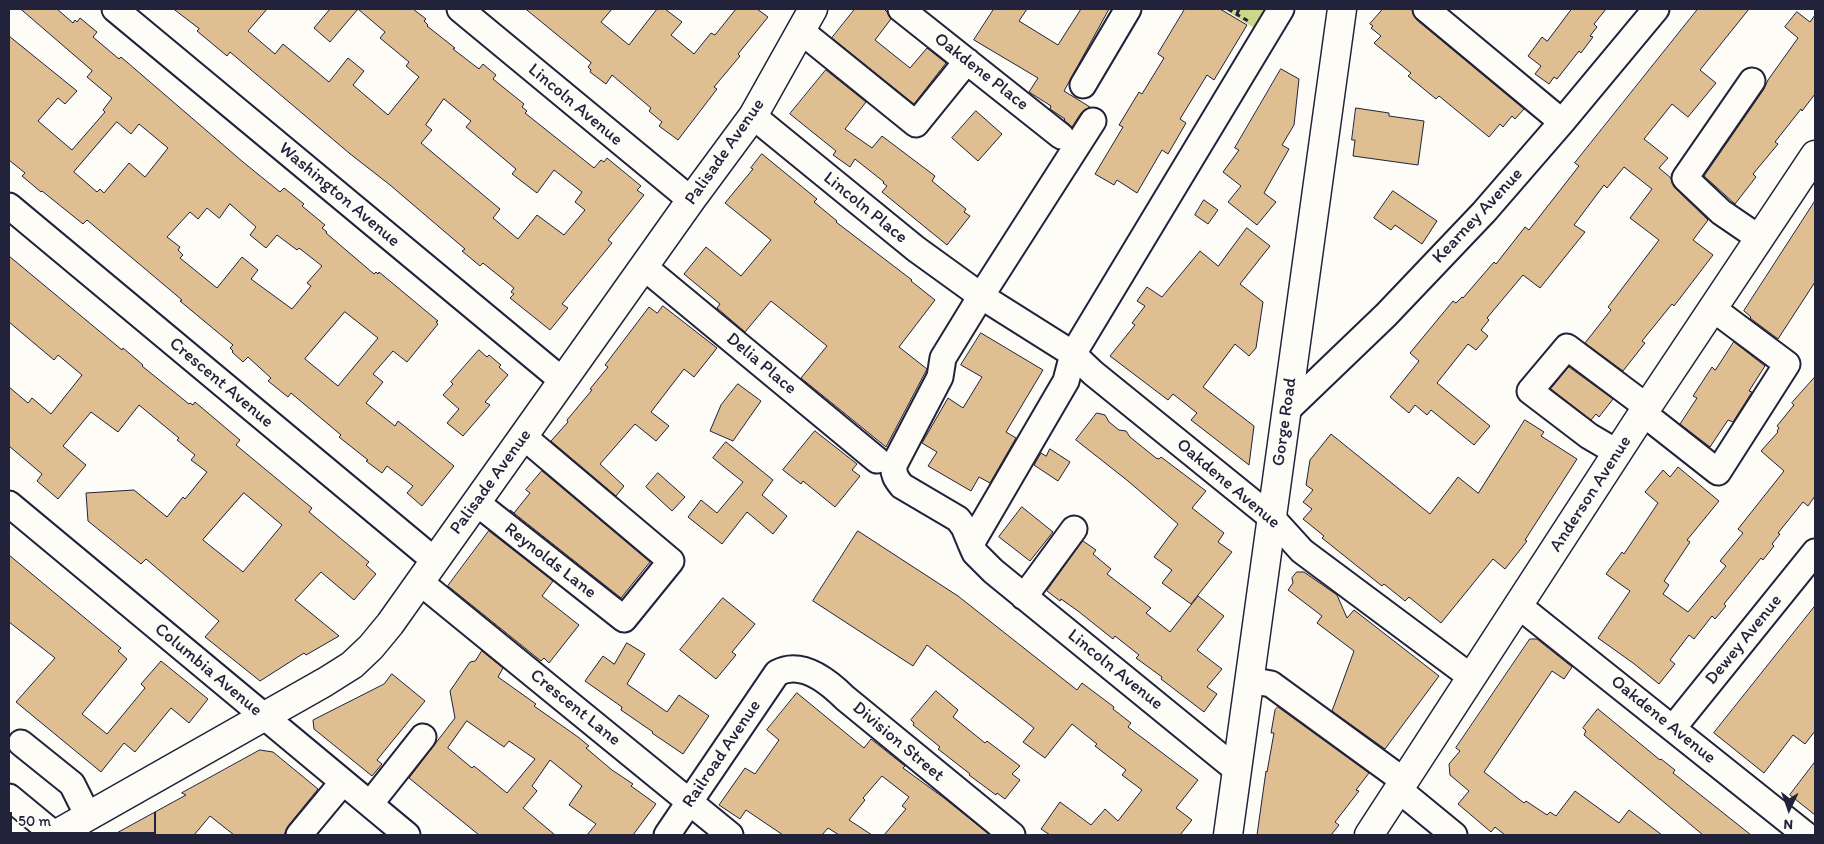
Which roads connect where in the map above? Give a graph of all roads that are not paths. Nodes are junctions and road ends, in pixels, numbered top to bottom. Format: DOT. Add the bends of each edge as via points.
graph roads {
  1 [pos="115,9"];
  2 [pos="460,9"];
  3 [pos="901,9"];
  4 [pos="1128,9"];
  5 [pos="1281,9"];
  6 [pos="1342,9"];
  7 [pos="1426,9"];
  8 [pos="1656,9"];
  9 [pos="807,20"];
  10 [pos="967,61"];
  11 [pos="1752,81"];
  12 [pos="1083,85"];
  13 [pos="753,116"];
  14 [pos="1093,121"];
  15 [pos="1562,122"];
  16 [pos="1061,136"];
  17 [pos="1815,155"];
  18 [pos="691,200"];
  19 [pos="9,206"];
  20 [pos="1759,238"];
  21 [pos="644,267"];
  22 [pos="981,296"];
  23 [pos="1712,308"];
  24 [pos="1073,354"];
  25 [pos="563,381"];
  26 [pos="1287,410"];
  27 [pos="1645,410"];
  28 [pos="524,437"];
  29 [pos="1618,453"];
  30 [pos="877,460"];
  31 [pos="476,503"];
  32 [pos="9,504"];
  33 [pos="1272,518"];
  34 [pos="1074,529"];
  35 [pos="971,544"];
  36 [pos="1815,552"];
  37 [pos="427,571"];
  38 [pos="1024,597"];
  39 [pos="1519,606"];
  40 [pos="777,673"];
  41 [pos="1471,677"];
  42 [pos="1249,680"];
  43 [pos="265,717"];
  44 [pos="1673,728"];
  45 [pos="423,737"];
  46 [pos="21,743"];
  47 [pos="1236,770"];
  48 [pos="343,782"];
  49 [pos="1401,785"];
  50 [pos="9,797"];
  51 [pos="690,802"];
  52 [pos="88,816"];
  53 [pos="378,820"];
  54 [pos="55,835"];
  55 [pos="299,835"];
  56 [pos="407,835"];
  57 [pos="667,835"];
  58 [pos="730,835"];
  59 [pos="1012,835"];
  60 [pos="1228,835"];
  61 [pos="1369,835"];
  62 [pos="1454,835"];
  63 [pos="1806,835"];
  1 -- 25 [label="street, Washington Avenue"];
  2 -- 18 [label="street, Lincoln Avenue"];
  3 -- 10 [label="street, Oakdene Place"];
  4 -- 12 [label="street"];
  5 -- 24 [label="street"];
  6 -- 26 [label="main road, Gorge Road"];
  7 -- 15 [label="street"];
  8 -- 15 [label="street, Kearney Avenue"];
  9 -- 10 [label="street" via="916,124"];
  9 -- 13 [label="main road, Palisade Avenue"];
  10 -- 16 [label="street, Oakdene Place"];
  11 -- 20 [label="street" via="1685,178 1721,212"];
  13 -- 18 [label="main road, Palisade Avenue"];
  13 -- 22 [label="street, Lincoln Place" via="916,249"];
  14 -- 22 [label="street"];
  15 -- 26 [label="street, Kearney Avenue" via="1484,212 1386,315"];
  17 -- 20 [label="main road, Anderson Avenue"];
  18 -- 21 [label="main road, Palisade Avenue"];
  19 -- 37 [label="street, Crescent Avenue"];
  20 -- 23 [label="main road, Anderson Avenue"];
  21 -- 25 [label="main road, Palisade Avenue"];
  21 -- 30 [label="street, Delia Place"];
  22 -- 24 [label="street, Oakdene Avenue"];
  22 -- 35 [label="street, Lincoln Avenue" via="943,358 940,377 894,465 896,480 958,519"];
  23 -- 27 [label="main road, Anderson Avenue"];
  23 -- 27 [label="street" via="1787,364 1718,472"];
  24 -- 33 [label="street, Oakdene Avenue"];
  24 -- 35 [label="street" via="1066,381"];
  25 -- 28 [label="main road, Palisade Avenue"];
  26 -- 33 [label="main road, Gorge Road"];
  27 -- 29 [label="main road, Anderson Avenue"];
  27 -- 29 [label="street" via="1567,347 1530,391 1588,436"];
  28 -- 31 [label="main road, Palisade Avenue"];
  28 -- 31 [label="street, Reynolds Lane" via="671,561 624,619"];
  29 -- 39 [label="main road, Anderson Avenue"];
  31 -- 37 [label="main road, Palisade Avenue"];
  32 -- 43 [label="street, Columbia Avenue"];
  33 -- 41 [label="street, Oakdene Avenue" via="1302,550"];
  33 -- 42 [label="main road, Gorge Road"];
  34 -- 38 [label="street"];
  35 -- 38 [label="street, Lincoln Avenue" via="992,571"];
  36 -- 44 [label="street, Dewey Avenue"];
  37 -- 43 [label="main road, Palisade Avenue" via="371,648 352,665"];
  37 -- 51 [label="street, Crescent Lane"];
  38 -- 47 [label="street, Lincoln Avenue"];
  39 -- 41 [label="main road, Anderson Avenue"];
  39 -- 44 [label="street, Oakdene Avenue"];
  40 -- 51 [label="street, Railroad Avenue"];
  40 -- 59 [label="street, Division Street" via="785,669 803,670 833,685"];
  41 -- 49 [label="main road, Anderson Avenue"];
  42 -- 47 [label="main road, Gorge Road"];
  42 -- 49 [label="street" via="1271,684"];
  43 -- 48 [label="street, Columbia Avenue"];
  43 -- 52 [label="main road, Palisade Avenue"];
  44 -- 63 [label="street, Oakdene Avenue"];
  45 -- 53 [label="street"];
  46 -- 52 [label="street" via="72,784"];
  47 -- 60 [label="main road, Gorge Road"];
  48 -- 53 [label="street, Columbia Avenue"];
  48 -- 55 [label="street"];
  49 -- 61 [label="main road, Anderson Avenue"];
  49 -- 62 [label="street"];
  50 -- 54 [label="street"];
  51 -- 57 [label="street, Railroad Avenue"];
  51 -- 58 [label="street, Crescent Lane"];
  52 -- 54 [label="main road, Palisade Avenue"];
  53 -- 56 [label="street, Columbia Avenue"];
}
